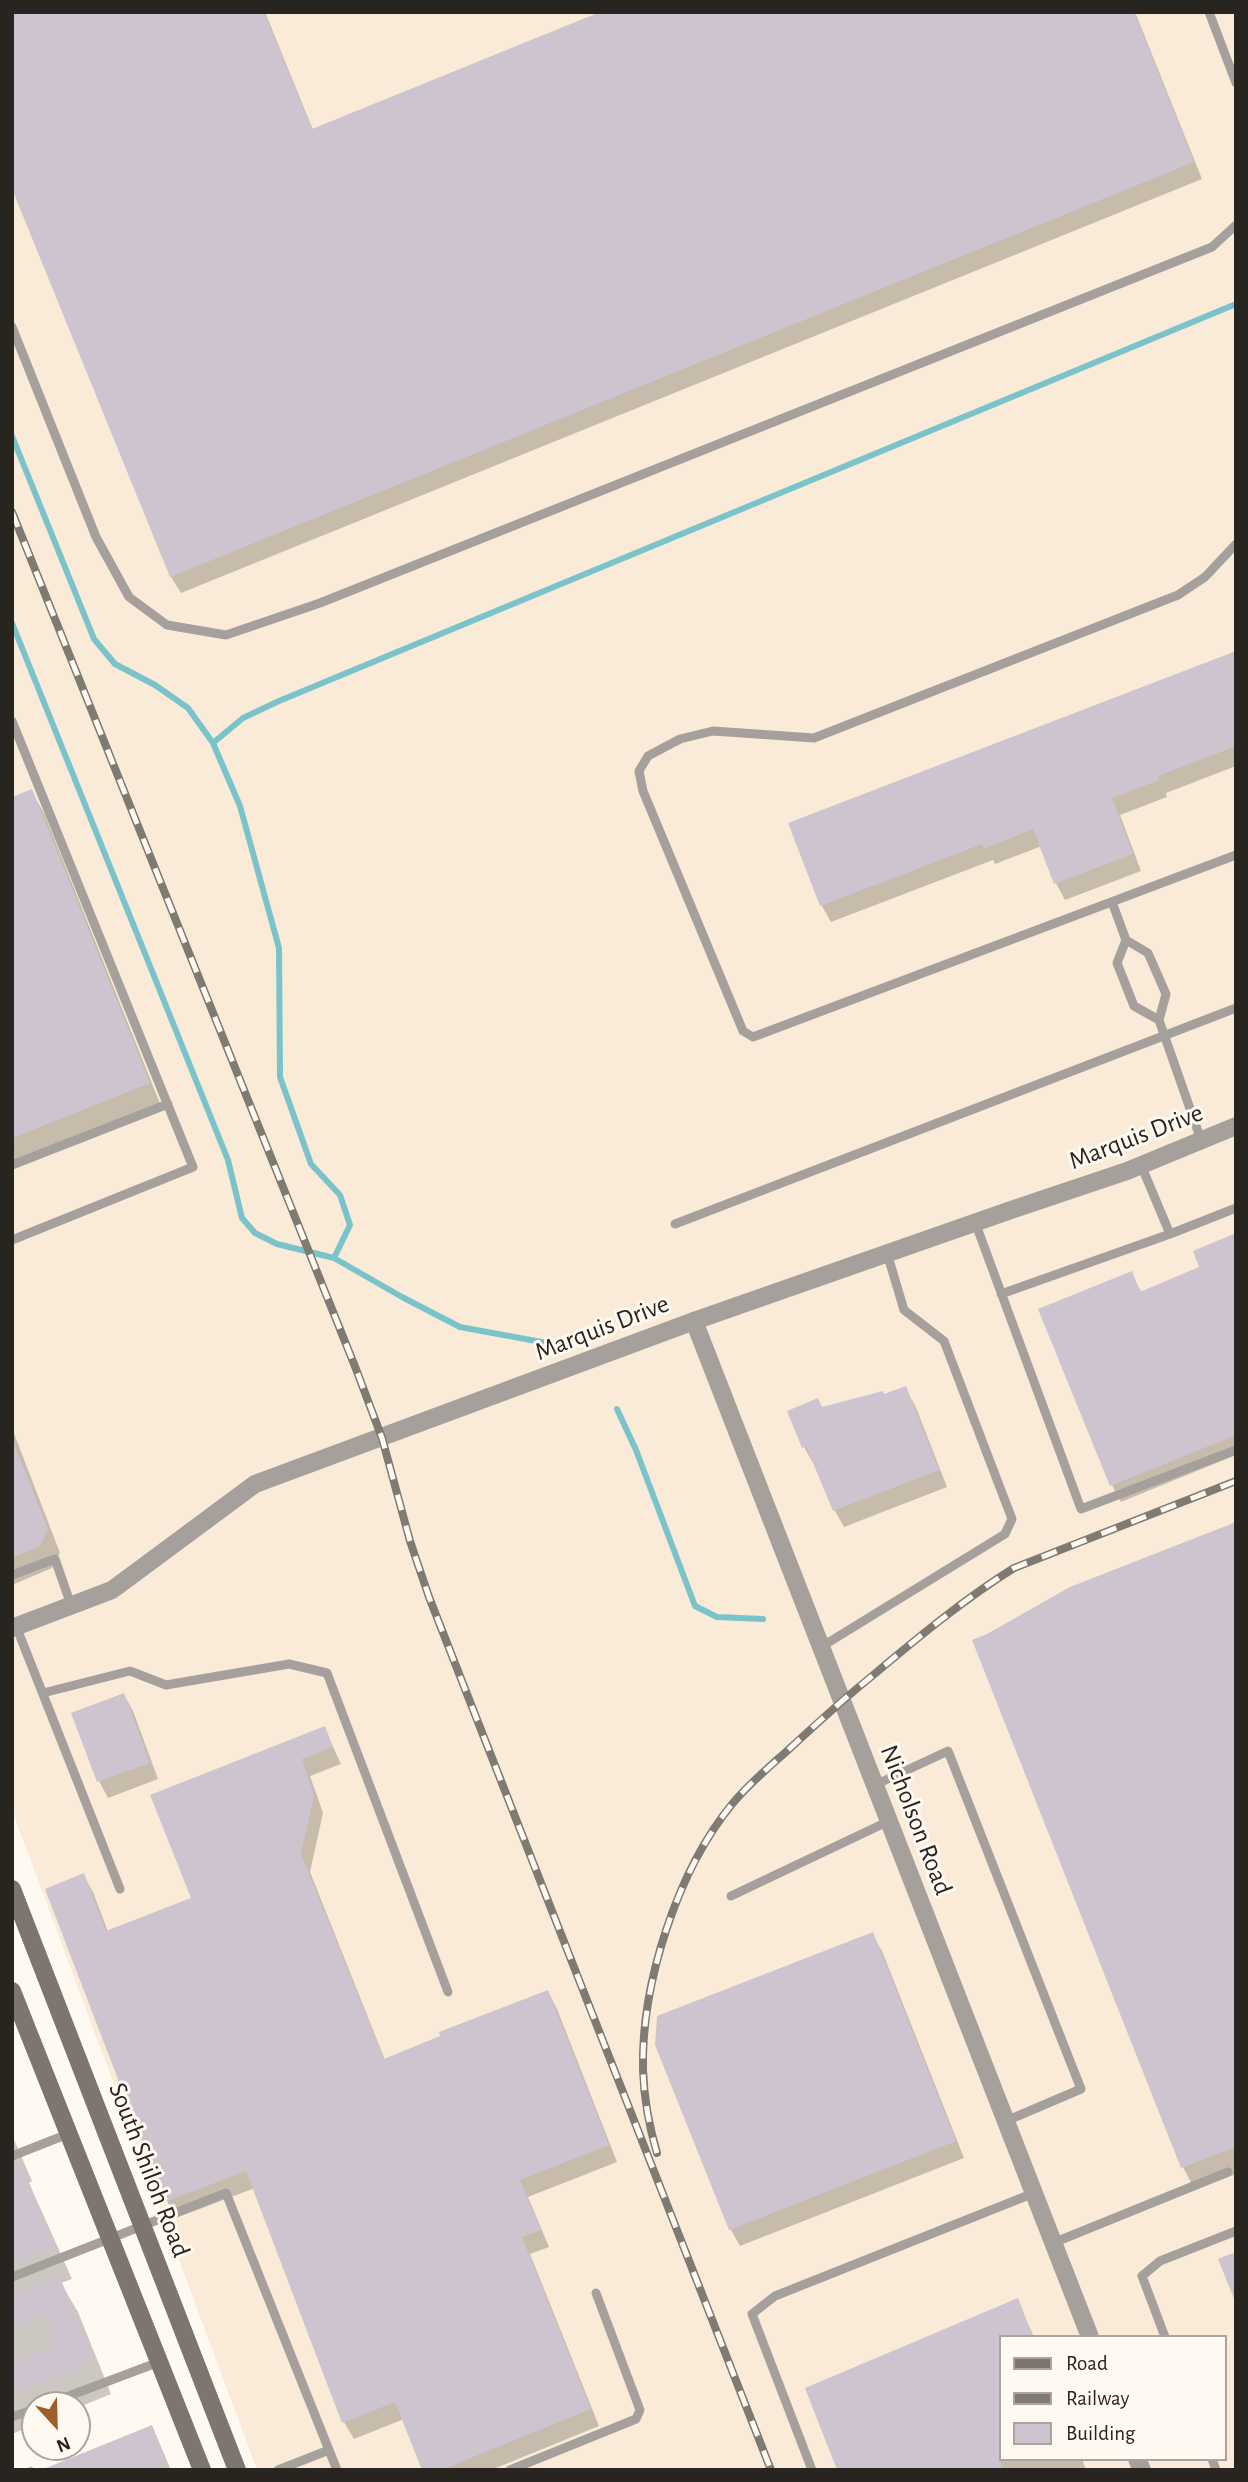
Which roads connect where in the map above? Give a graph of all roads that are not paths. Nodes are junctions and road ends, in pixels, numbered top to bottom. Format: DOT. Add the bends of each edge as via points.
graph roads {
  1 [pos="1209,12"];
  2 [pos="1236,83"];
  3 [pos="1236,225"];
  4 [pos="12,327"];
  5 [pos="1236,544"];
  6 [pos="12,721"];
  7 [pos="1236,855"];
  8 [pos="1112,902"];
  9 [pos="1126,940"];
  10 [pos="1236,1008"];
  11 [pos="1159,1020"];
  12 [pos="1164,1035"];
  13 [pos="168,1104"];
  14 [pos="1236,1126"];
  15 [pos="1201,1140"];
  16 [pos="1141,1165"];
  17 [pos="12,1166"];
  18 [pos="1236,1208"];
  19 [pos="975,1222"];
  20 [pos="675,1224"];
  21 [pos="1170,1234"];
  22 [pos="12,1240"];
  23 [pos="887,1253"];
  24 [pos="1001,1294"];
  25 [pos="694,1321"];
  26 [pos="1236,1450"];
  27 [pos="12,1575"];
  28 [pos="71,1605"];
  29 [pos="14,1627"];
  30 [pos="821,1647"];
  31 [pos="43,1693"];
  32 [pos="875,1785"];
  33 [pos="889,1821"];
  34 [pos="120,1889"];
  35 [pos="731,1896"];
  36 [pos="14,1899"];
  37 [pos="12,1992"];
  38 [pos="448,1992"];
  39 [pos="1006,2121"];
  40 [pos="68,2134"];
  41 [pos="12,2156"];
  42 [pos="1228,2172"];
  43 [pos="1034,2193"];
  44 [pos="143,2225"];
  45 [pos="1236,2231"];
  46 [pos="110,2239"];
  47 [pos="1053,2243"];
  48 [pos="12,2277"];
  49 [pos="596,2293"];
  50 [pos="1089,2335"];
  51 [pos="1165,2335"];
  52 [pos="159,2362"];
  53 [pos="82,2391"];
  54 [pos="329,2449"];
  55 [pos="202,2470"];
  56 [pos="237,2470"];
  57 [pos="278,2470"];
  58 [pos="337,2470"];
  59 [pos="510,2470"];
  60 [pos="812,2470"];
  1 -- 2 [label="lane"];
  3 -- 4 [label="lane" via="1212,247 320,603 226,635 167,625 129,597 96,537"];
  5 -- 8 [label="lane" via="1205,576 1178,595 814,738 713,731 680,738 648,756 639,771 743,1031 753,1037"];
  6 -- 13 [label="lane"];
  7 -- 8 [label="lane"];
  8 -- 9 [label="lane"];
  9 -- 11 [label="lane" via="1148,953 1166,994"];
  9 -- 11 [label="lane" via="1117,963 1134,1006"];
  10 -- 12 [label="lane"];
  11 -- 12 [label="lane"];
  12 -- 15 [label="lane"];
  12 -- 20 [label="lane"];
  13 -- 17 [label="lane"];
  13 -- 22 [label="lane" via="193,1167"];
  14 -- 15 [label="street, Marquis Drive"];
  15 -- 16 [label="street, Marquis Drive"];
  16 -- 19 [label="street, Marquis Drive"];
  16 -- 21 [label="lane"];
  18 -- 21 [label="lane"];
  19 -- 23 [label="street, Marquis Drive"];
  19 -- 24 [label="lane"];
  21 -- 24 [label="lane"];
  23 -- 25 [label="street, Marquis Drive"];
  23 -- 30 [label="lane" via="904,1310 944,1341 1012,1519 1005,1534"];
  24 -- 26 [label="lane" via="1081,1510"];
  25 -- 28 [label="street, Marquis Drive" via="255,1484 112,1590"];
  25 -- 30 [label="street, Nicholson Road"];
  27 -- 28 [label="lane" via="55,1559"];
  28 -- 29 [label="street, Marquis Drive"];
  29 -- 31 [label="lane"];
  30 -- 32 [label="street, Nicholson Road"];
  31 -- 34 [label="lane"];
  31 -- 38 [label="lane" via="130,1671 166,1685 289,1664 327,1673"];
  32 -- 33 [label="street, Nicholson Road"];
  32 -- 39 [label="lane" via="948,1751 1081,2089"];
  33 -- 35 [label="lane"];
  33 -- 39 [label="street, Nicholson Road"];
  36 -- 44 [label="main road, South Shiloh Road"];
  37 -- 40 [label="main road"];
  39 -- 43 [label="street, Nicholson Road"];
  40 -- 41 [label="lane"];
  40 -- 46 [label="main road"];
  42 -- 47 [label="lane"];
  43 -- 47 [label="street, Nicholson Road"];
  43 -- 60 [label="lane" via="775,2296 752,2314"];
  44 -- 46 [label="lane"];
  44 -- 54 [label="lane" via="226,2193"];
  44 -- 56 [label="main road, South Shiloh Road"];
  45 -- 51 [label="lane" via="1160,2261 1142,2276"];
  46 -- 48 [label="lane"];
  46 -- 52 [label="main road"];
  47 -- 50 [label="street, Nicholson Road"];
  49 -- 59 [label="lane" via="640,2410 636,2419"];
  52 -- 53 [label="lane"];
  52 -- 55 [label="main road"];
  54 -- 57 [label="lane"];
  54 -- 58 [label="lane"];
}
